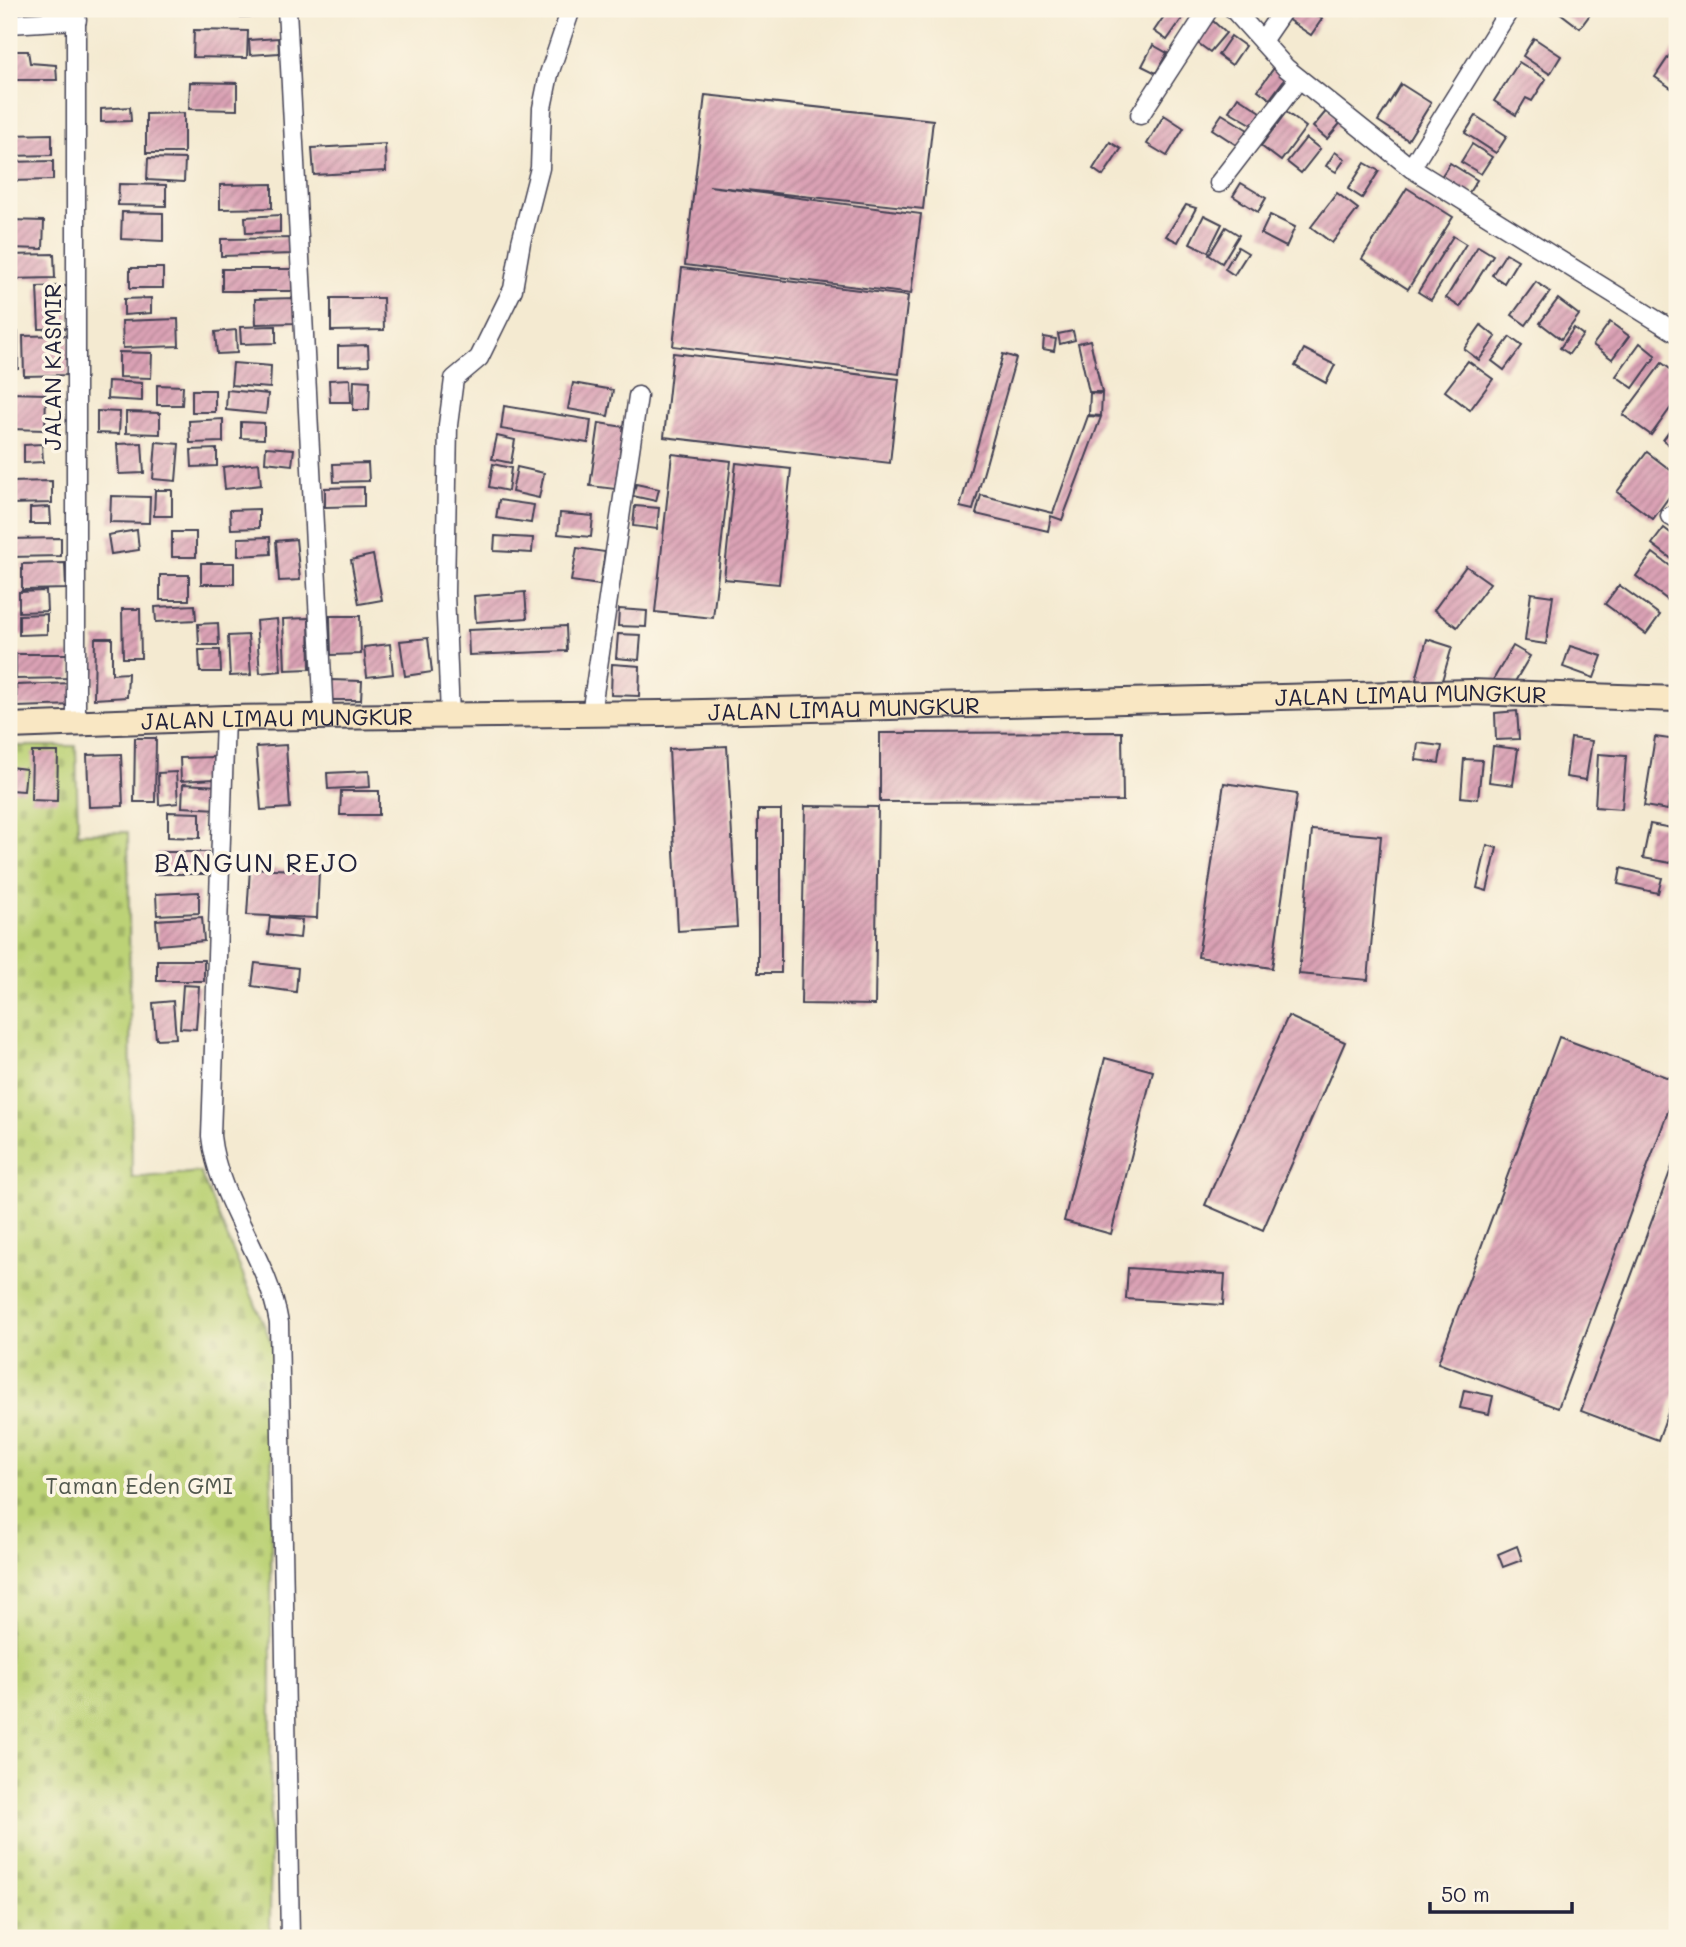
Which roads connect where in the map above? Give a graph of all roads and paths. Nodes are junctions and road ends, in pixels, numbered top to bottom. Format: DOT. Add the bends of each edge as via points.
graph roads {
  1 [pos="287,9"];
  2 [pos="571,9"];
  3 [pos="1209,9"];
  4 [pos="1233,9"];
  5 [pos="1284,9"];
  6 [pos="1510,9"];
  7 [pos="76,15"];
  8 [pos="9,24"];
  9 [pos="1262,41"];
  10 [pos="1299,79"];
  11 [pos="1140,115"];
  12 [pos="1411,168"];
  13 [pos="1219,183"];
  14 [pos="1677,333"];
  15 [pos="638,396"];
  16 [pos="1677,699"];
  17 [pos="591,714"];
  18 [pos="450,716"];
  19 [pos="324,717"];
  20 [pos="225,719"];
  21 [pos="76,724"];
  22 [pos="9,726"];
  23 [pos="290,1938"];
  1 -- 19 [label="street"];
  2 -- 18 [label="street" via="542,108 541,161 516,280 487,346 454,379 448,425 445,593"];
  3 -- 11 [label="street"];
  4 -- 9 [label="street"];
  5 -- 9 [label="street"];
  6 -- 12 [label="street"];
  7 -- 8 [label="street"];
  7 -- 21 [label="street, JALAN KASMIR"];
  9 -- 10 [label="street"];
  10 -- 12 [label="street"];
  10 -- 13 [label="street"];
  12 -- 14 [label="street"];
  15 -- 17 [label="street"];
  16 -- 17 [label="street, JALAN LIMAU MUNGKUR" via="1471,692"];
  17 -- 18 [label="street, JALAN LIMAU MUNGKUR"];
  18 -- 19 [label="street, JALAN LIMAU MUNGKUR"];
  19 -- 20 [label="street, JALAN LIMAU MUNGKUR"];
  20 -- 21 [label="street, JALAN LIMAU MUNGKUR"];
  20 -- 23 [label="street" via="211,1136 218,1168 271,1292 279,1323"];
  21 -- 22 [label="street, JALAN LIMAU MUNGKUR"];
}
